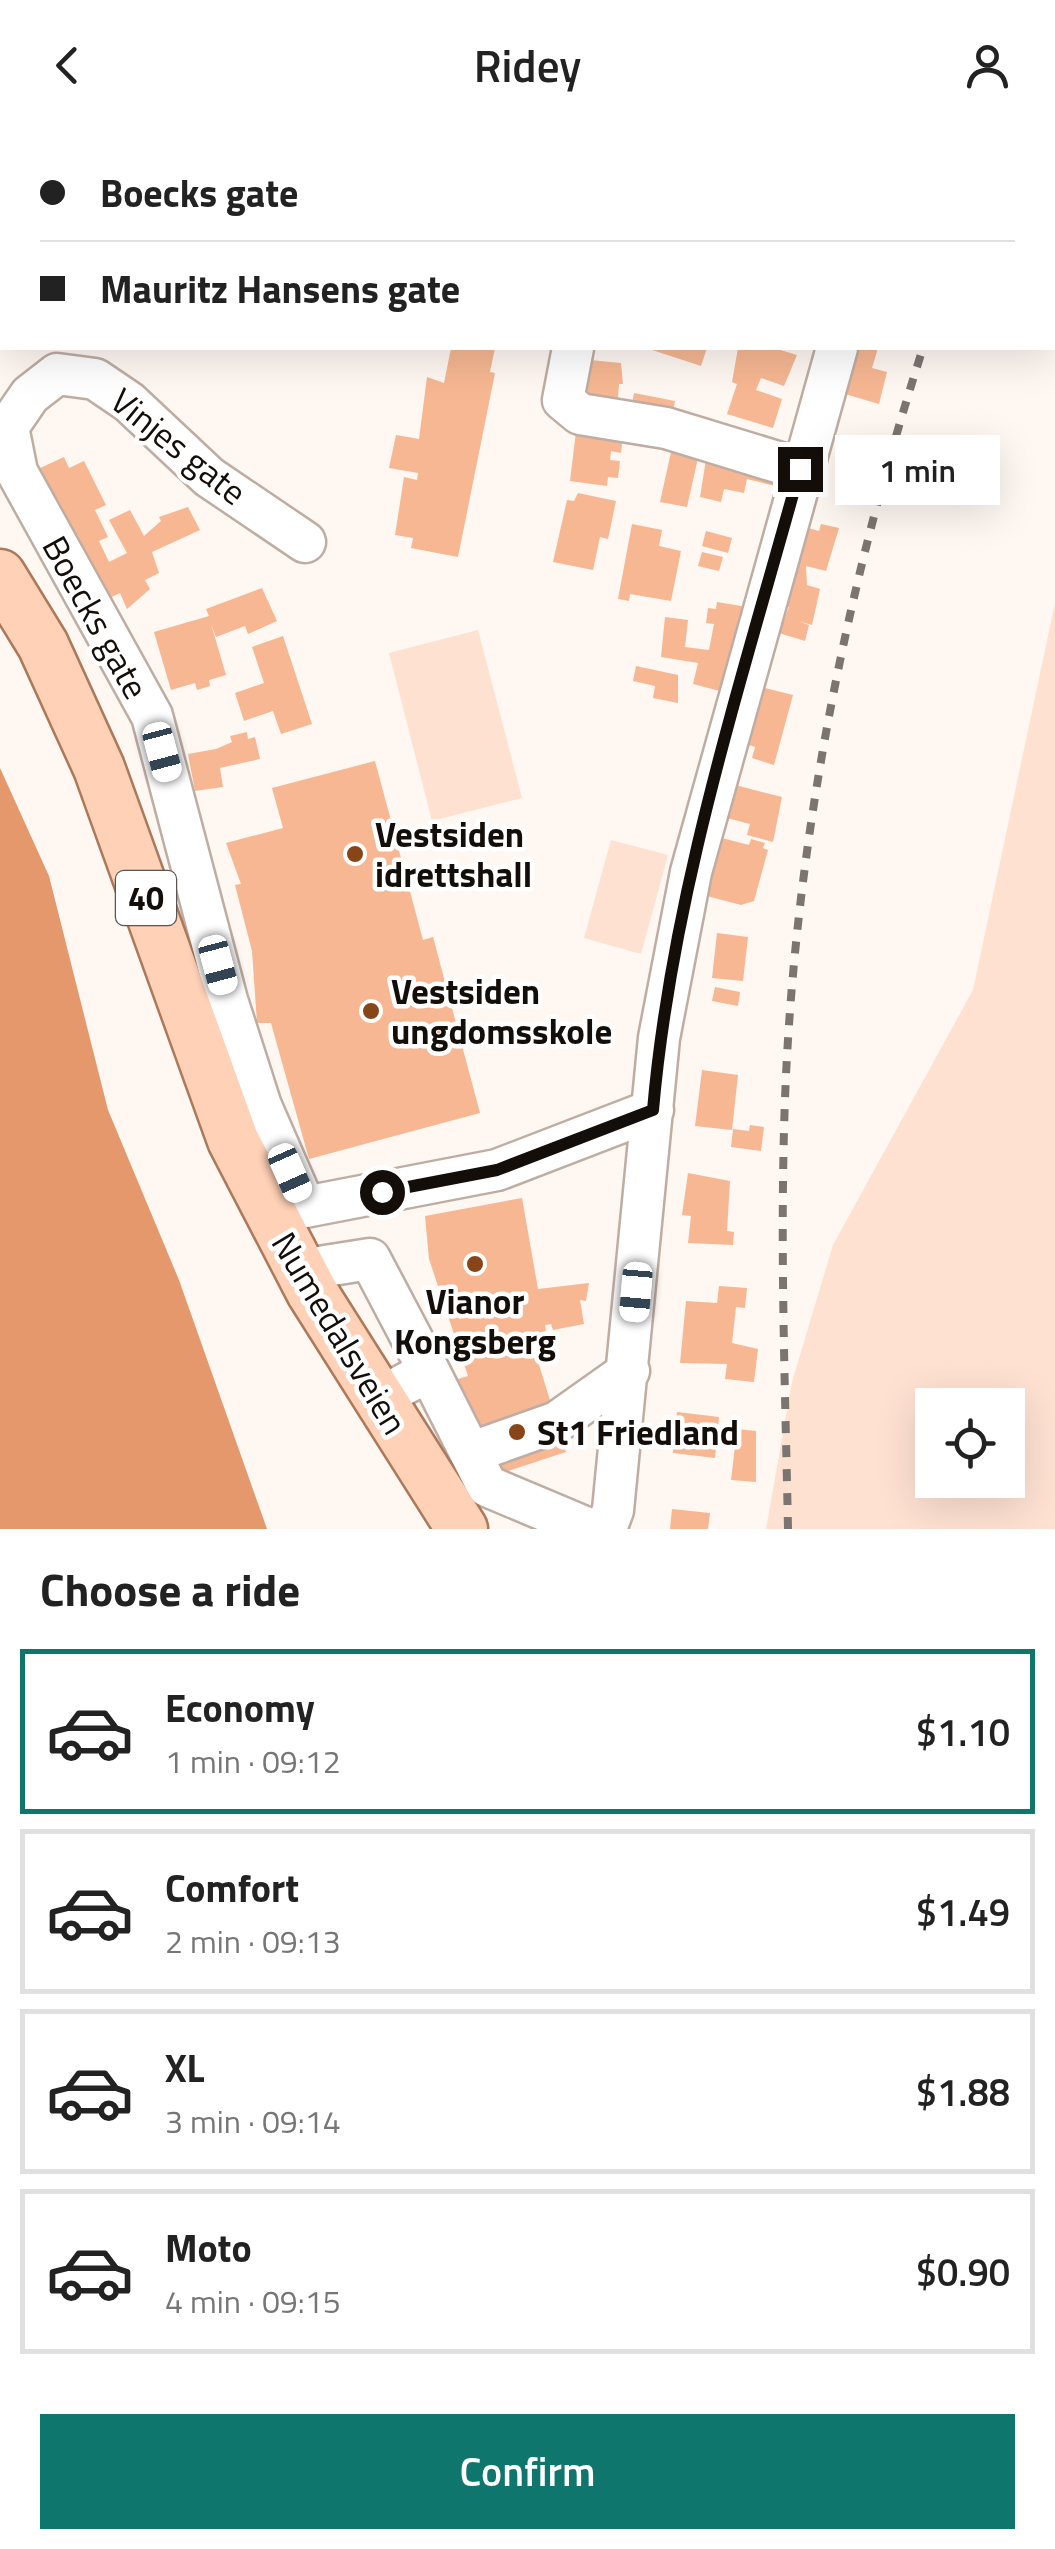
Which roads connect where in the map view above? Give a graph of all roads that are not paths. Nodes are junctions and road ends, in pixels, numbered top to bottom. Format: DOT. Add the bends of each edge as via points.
graph roads {
  1 [pos="573,350"];
  2 [pos="835,350"];
  3 [pos="8,427"];
  4 [pos="800,469"];
  5 [pos="305,542"];
  6 [pos="1,570"];
  7 [pos="653,1110"];
  8 [pos="300,1270"];
  9 [pos="429,1371"];
  10 [pos="629,1371"];
  11 [pos="377,1399"];
  12 [pos="469,1446"];
  13 [pos="462,1529"];
  14 [pos="589,1529"];
  15 [pos="606,1529"];
  1 -- 4 [label="street" via="563,400 580,414 666,428"];
  2 -- 4 [label="street"];
  3 -- 5 [label="street, Vinjes gate" via="57,374 95,379 208,477"];
  3 -- 7 [label="street, Boecks gate" via="16,472 152,716 261,1106 305,1207 497,1170"];
  4 -- 7 [label="street" via="691,872 659,1038"];
  6 -- 8 [label="main road, Numedalsveien / 40" via="71,703 209,1082"];
  7 -- 10 [label="street"];
  8 -- 9 [label="street" via="370,1259"];
  8 -- 11 [label="main road, Numedalsveien / 40"];
  9 -- 11 [label="street"];
  9 -- 12 [label="street"];
  10 -- 12 [label="street" via="557,1422 478,1450"];
  10 -- 15 [label="street"];
  11 -- 13 [label="main road, Numedalsveien / 40"];
  12 -- 14 [label="street" via="487,1486"];
}
